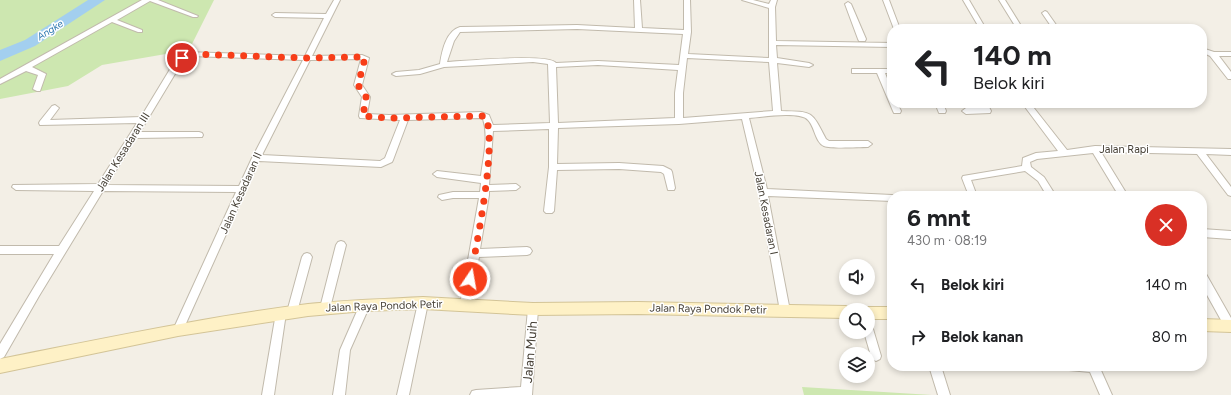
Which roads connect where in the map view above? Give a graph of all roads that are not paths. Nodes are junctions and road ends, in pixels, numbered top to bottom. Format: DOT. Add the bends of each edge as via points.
graph roads {
  1 [pos="147,0"];
  2 [pos="152,0"];
  3 [pos="336,0"];
  4 [pos="637,0"];
  5 [pos="687,0"];
  6 [pos="745,0"];
  7 [pos="886,0"];
  8 [pos="966,0"];
  9 [pos="1002,0"];
  10 [pos="773,4"];
  11 [pos="848,4"];
  12 [pos="1045,13"];
  13 [pos="275,15"];
  14 [pos="195,16"];
  15 [pos="328,16"];
  16 [pos="112,20"];
  17 [pos="895,24"];
  18 [pos="979,24"];
  19 [pos="1017,24"];
  20 [pos="1053,24"];
  21 [pos="639,30"];
  22 [pos="140,31"];
  23 [pos="687,32"];
  24 [pos="862,40"];
  25 [pos="887,40"];
  26 [pos="773,43"];
  27 [pos="838,43"];
  28 [pos="887,45"];
  29 [pos="1207,52"];
  30 [pos="1213,54"];
  31 [pos="1231,54"];
  32 [pos="685,56"];
  33 [pos="306,58"];
  34 [pos="773,60"];
  35 [pos="809,64"];
  36 [pos="553,65"];
  37 [pos="443,66"];
  38 [pos="26,68"];
  39 [pos="683,68"];
  40 [pos="855,71"];
  41 [pos="880,71"];
  42 [pos="887,71"];
  43 [pos="396,74"];
  44 [pos="1231,77"];
  45 [pos="0,82"];
  46 [pos="887,88"];
  47 [pos="37,89"];
  48 [pos="54,108"];
  49 [pos="941,108"];
  50 [pos="986,108"];
  51 [pos="1030,108"];
  52 [pos="942,111"];
  53 [pos="966,112"];
  54 [pos="777,113"];
  55 [pos="745,116"];
  56 [pos="405,117"];
  57 [pos="143,120"];
  58 [pos="679,121"];
  59 [pos="553,125"];
  60 [pos="490,128"];
  61 [pos="133,135"];
  62 [pos="199,135"];
  63 [pos="868,144"];
  64 [pos="1095,149"];
  65 [pos="1199,151"];
  66 [pos="1064,152"];
  67 [pos="1231,152"];
  68 [pos="256,158"];
  69 [pos="553,167"];
  70 [pos="1027,168"];
  71 [pos="437,174"];
  72 [pos="516,186"];
  73 [pos="16,187"];
  74 [pos="485,187"];
  75 [pos="101,188"];
  76 [pos="671,188"];
  77 [pos="242,189"];
  78 [pos="971,191"];
  79 [pos="1049,191"];
  80 [pos="1121,191"];
  81 [pos="762,192"];
  82 [pos="1231,193"];
  83 [pos="442,197"];
  84 [pos="887,198"];
  85 [pos="549,211"];
  86 [pos="1207,234"];
  87 [pos="1231,235"];
  88 [pos="341,245"];
  89 [pos="0,250"];
  90 [pos="62,250"];
  91 [pos="527,251"];
  92 [pos="475,253"];
  93 [pos="307,257"];
  94 [pos="1207,286"];
  95 [pos="423,303"];
  96 [pos="365,305"];
  97 [pos="464,305"];
  98 [pos="326,308"];
  99 [pos="533,309"];
  100 [pos="785,311"];
  101 [pos="839,312"];
  102 [pos="287,313"];
  103 [pos="875,313"];
  104 [pos="887,313"];
  105 [pos="1207,324"];
  106 [pos="1230,326"];
  107 [pos="178,330"];
  108 [pos="871,339"];
  109 [pos="0,354"];
  110 [pos="876,356"];
  111 [pos="0,366"];
  112 [pos="937,371"];
  113 [pos="1096,371"];
  114 [pos="526,393"];
  115 [pos="268,395"];
  116 [pos="339,395"];
  117 [pos="403,395"];
  118 [pos="476,395"];
  119 [pos="944,395"];
  120 [pos="1106,395"];
  1 -- 16 [label="street"];
  2 -- 14 [label="street"];
  3 -- 15 [label="street, Jalan Kesadaran II"];
  4 -- 21 [label="street"];
  5 -- 23 [label="street"];
  6 -- 10 [label="street"];
  7 -- 17 [label="street"];
  8 -- 18 [label="street"];
  9 -- 19 [label="street"];
  10 -- 26 [label="street"];
  11 -- 24 [label="street"];
  12 -- 20 [label="street"];
  13 -- 15 [label="street"];
  15 -- 33 [label="street, Jalan Kesadaran II"];
  16 -- 22 [label="street"];
  16 -- 38 [label="street"];
  21 -- 23 [label="street"];
  21 -- 37 [label="street" via="577,27 459,30 450,42"];
  23 -- 32 [label="street"];
  24 -- 25 [label="street"];
  24 -- 27 [label="street" via="842,39"];
  26 -- 27 [label="street"];
  26 -- 34 [label="street"];
  27 -- 28 [label="street"];
  29 -- 30 [label="street"];
  30 -- 31 [label="street"];
  30 -- 44 [label="street"];
  32 -- 34 [label="street"];
  32 -- 39 [label="street"];
  33 -- 56 [label="street" via="364,57 358,85 366,97 362,115"];
  33 -- 57 [label="street, Jalan Kesadaran III" via="185,55"];
  33 -- 68 [label="street, Jalan Kesadaran II"];
  34 -- 35 [label="street"];
  34 -- 54 [label="street"];
  36 -- 37 [label="street" via="547,60"];
  36 -- 39 [label="street" via="598,63"];
  36 -- 59 [label="street"];
  37 -- 43 [label="street" via="420,72"];
  38 -- 45 [label="street"];
  38 -- 47 [label="street" via="42,74"];
  39 -- 58 [label="street" via="679,93"];
  40 -- 41 [label="street"];
  41 -- 42 [label="street"];
  41 -- 46 [label="street"];
  48 -- 57 [label="street" via="43,123"];
  49 -- 52 [label="street"];
  50 -- 53 [label="street" via="987,111"];
  51 -- 66 [label="street"];
  54 -- 55 [label="street"];
  54 -- 63 [label="street" via="808,116 827,144"];
  55 -- 58 [label="street"];
  55 -- 81 [label="street, Jalan Kesadaran I"];
  56 -- 60 [label="street" via="481,115 486,117"];
  56 -- 68 [label="street" via="389,160 381,164"];
  57 -- 61 [label="street, Jalan Kesadaran III"];
  58 -- 59 [label="street"];
  59 -- 60 [label="street"];
  59 -- 69 [label="street"];
  60 -- 74 [label="street"];
  61 -- 62 [label="street"];
  61 -- 75 [label="street, Jalan Kesadaran III"];
  64 -- 65 [label="street, Jalan Rapi"];
  64 -- 66 [label="street, Jalan Rapi"];
  64 -- 80 [label="street"];
  65 -- 67 [label="street, Jalan Rapi"];
  65 -- 82 [label="street"];
  66 -- 70 [label="street, Jalan Rapi" via="1029,159 1026,163"];
  68 -- 77 [label="street, Jalan Kesadaran II"];
  69 -- 76 [label="street" via="618,166 663,169 668,172"];
  69 -- 85 [label="street"];
  70 -- 78 [label="street" via="966,178"];
  70 -- 79 [label="street" via="1041,179"];
  71 -- 74 [label="street"];
  72 -- 74 [label="street"];
  73 -- 75 [label="street"];
  74 -- 83 [label="street"];
  74 -- 92 [label="street"];
  75 -- 77 [label="street"];
  75 -- 90 [label="street, Jalan Kesadaran III"];
  77 -- 107 [label="street, Jalan Kesadaran II"];
  81 -- 84 [label="street"];
  81 -- 100 [label="street, Jalan Kesadaran I"];
  86 -- 87 [label="street"];
  88 -- 98 [label="street"];
  89 -- 90 [label="street"];
  90 -- 109 [label="street, Jalan Kesadaran III" via="34,293"];
  91 -- 92 [label="street"];
  92 -- 97 [label="street"];
  93 -- 102 [label="street"];
  94 -- 106 [label="street"];
  95 -- 96 [label="main road, Jalan Raya Pondok Petir"];
  95 -- 97 [label="main road, Jalan Raya Pondok Petir"];
  95 -- 117 [label="street"];
  96 -- 98 [label="main road, Jalan Raya Pondok Petir"];
  96 -- 116 [label="street" via="344,350"];
  97 -- 99 [label="main road, Jalan Raya Pondok Petir"];
  98 -- 102 [label="main road, Jalan Raya Pondok Petir"];
  99 -- 100 [label="main road, Jalan Raya Pondok Petir"];
  99 -- 114 [label="street, Jalan Muih"];
  100 -- 101 [label="main road, Jalan Raya Pondok Petir"];
  102 -- 107 [label="main road, Jalan Raya Pondok Petir"];
  102 -- 115 [label="street"];
  103 -- 104 [label="main road"];
  105 -- 106 [label="main road"];
  107 -- 111 [label="main road, Jalan Raya Pondok Petir"];
  108 -- 110 [label="street"];
  112 -- 119 [label="street"];
  113 -- 120 [label="street"];
  114 -- 118 [label="street"];
}
